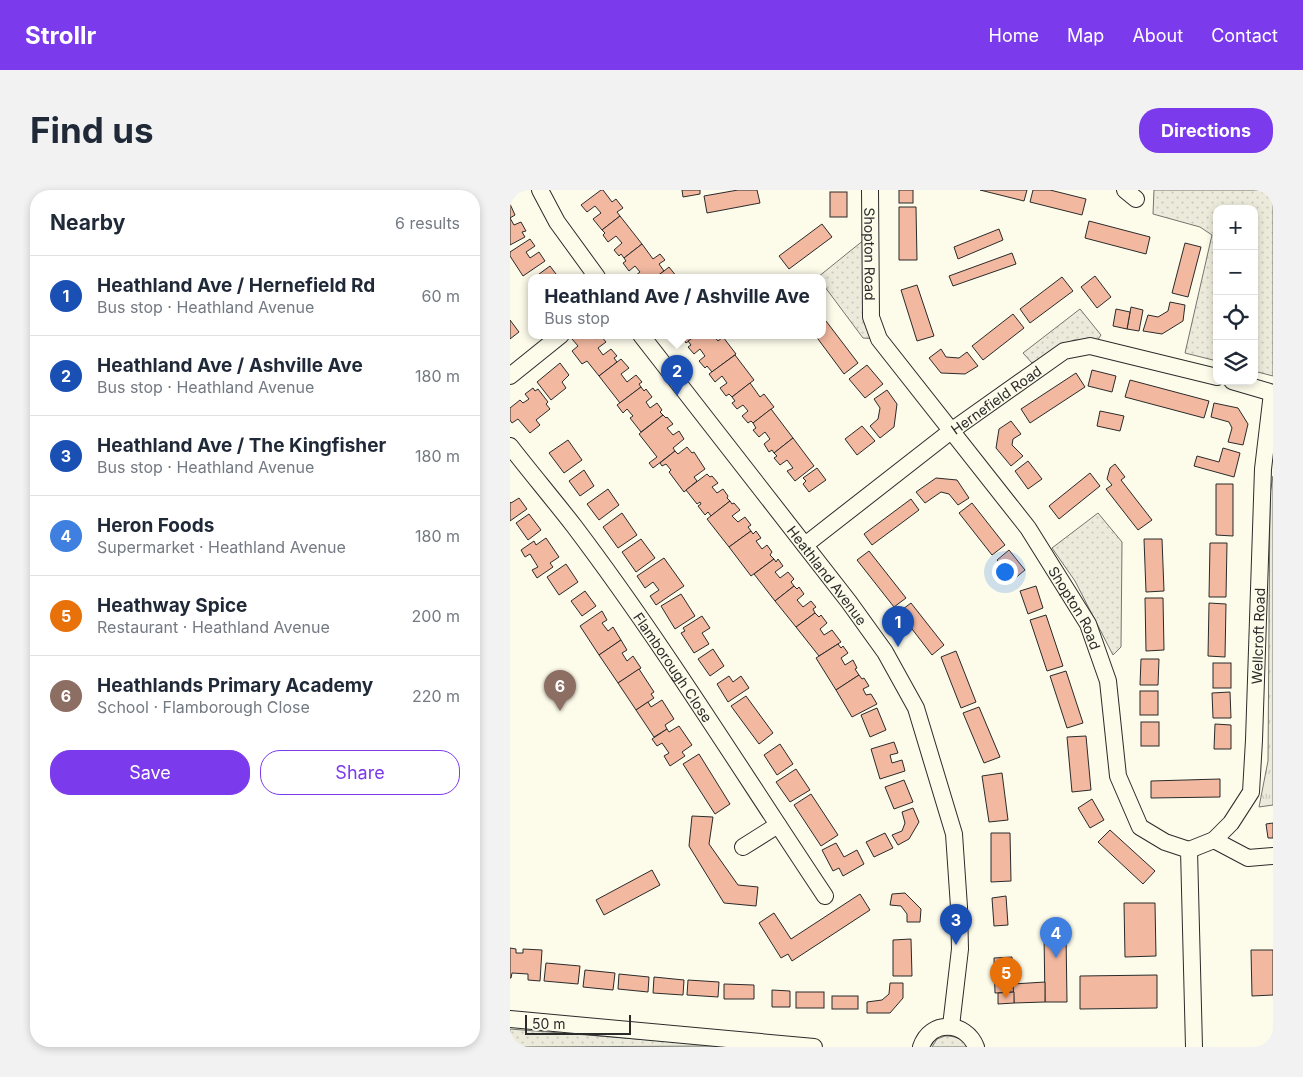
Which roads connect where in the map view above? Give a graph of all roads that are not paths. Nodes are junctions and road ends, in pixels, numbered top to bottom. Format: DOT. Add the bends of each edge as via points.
graph roads {
  1 [pos="540,190"];
  2 [pos="870,190"];
  3 [pos="595,274"];
  4 [pos="556,339"];
  5 [pos="644,339"];
  6 [pos="510,376"];
  7 [pos="1213,376"];
  8 [pos="1245,385"];
  9 [pos="1272,393"];
  10 [pos="951,432"];
  11 [pos="510,446"];
  12 [pos="804,545"];
  13 [pos="778,825"];
  14 [pos="1214,840"];
  15 [pos="742,848"];
  16 [pos="1189,850"];
  17 [pos="1273,856"];
  18 [pos="825,896"];
  19 [pos="510,1019"];
  20 [pos="951,1026"];
  21 [pos="757,1044"];
  22 [pos="814,1047"];
  23 [pos="921,1047"];
  24 [pos="976,1047"];
  25 [pos="1194,1047"];
  1 -- 3 [label="street" via="557,222"];
  2 -- 10 [label="street, Shopton Road" via="871,317 879,339"];
  4 -- 6 [label="street"];
  5 -- 12 [label="street, Heathland Avenue"];
  7 -- 10 [label="street, Hernefield Road" via="1090,346 1064,351"];
  8 -- 9 [label="street"];
  9 -- 14 [label="street, Wellcroft Road" via="1263,469 1251,792 1231,823"];
  10 -- 12 [label="street, Hernefield Road"];
  10 -- 16 [label="street, Shopton Road" via="1028,528 1088,624 1108,681 1118,776 1140,827 1165,842"];
  11 -- 13 [label="street, Flamborough Close" via="574,526 663,651"];
  12 -- 20 [label="street, Heathland Avenue" via="885,652 916,708 947,807 954,834 960,914 960,950"];
  13 -- 15 [label="street"];
  13 -- 18 [label="street, Flamborough Close"];
  14 -- 16 [label="street, Wellcroft Road"];
  14 -- 17 [label="street" via="1248,858"];
  16 -- 25 [label="street"];
  19 -- 21 [label="street"];
  20 -- 23 [label="street" via="928,1034"];
  20 -- 24 [label="street" via="962,1029"];
  21 -- 22 [label="street"];
}
